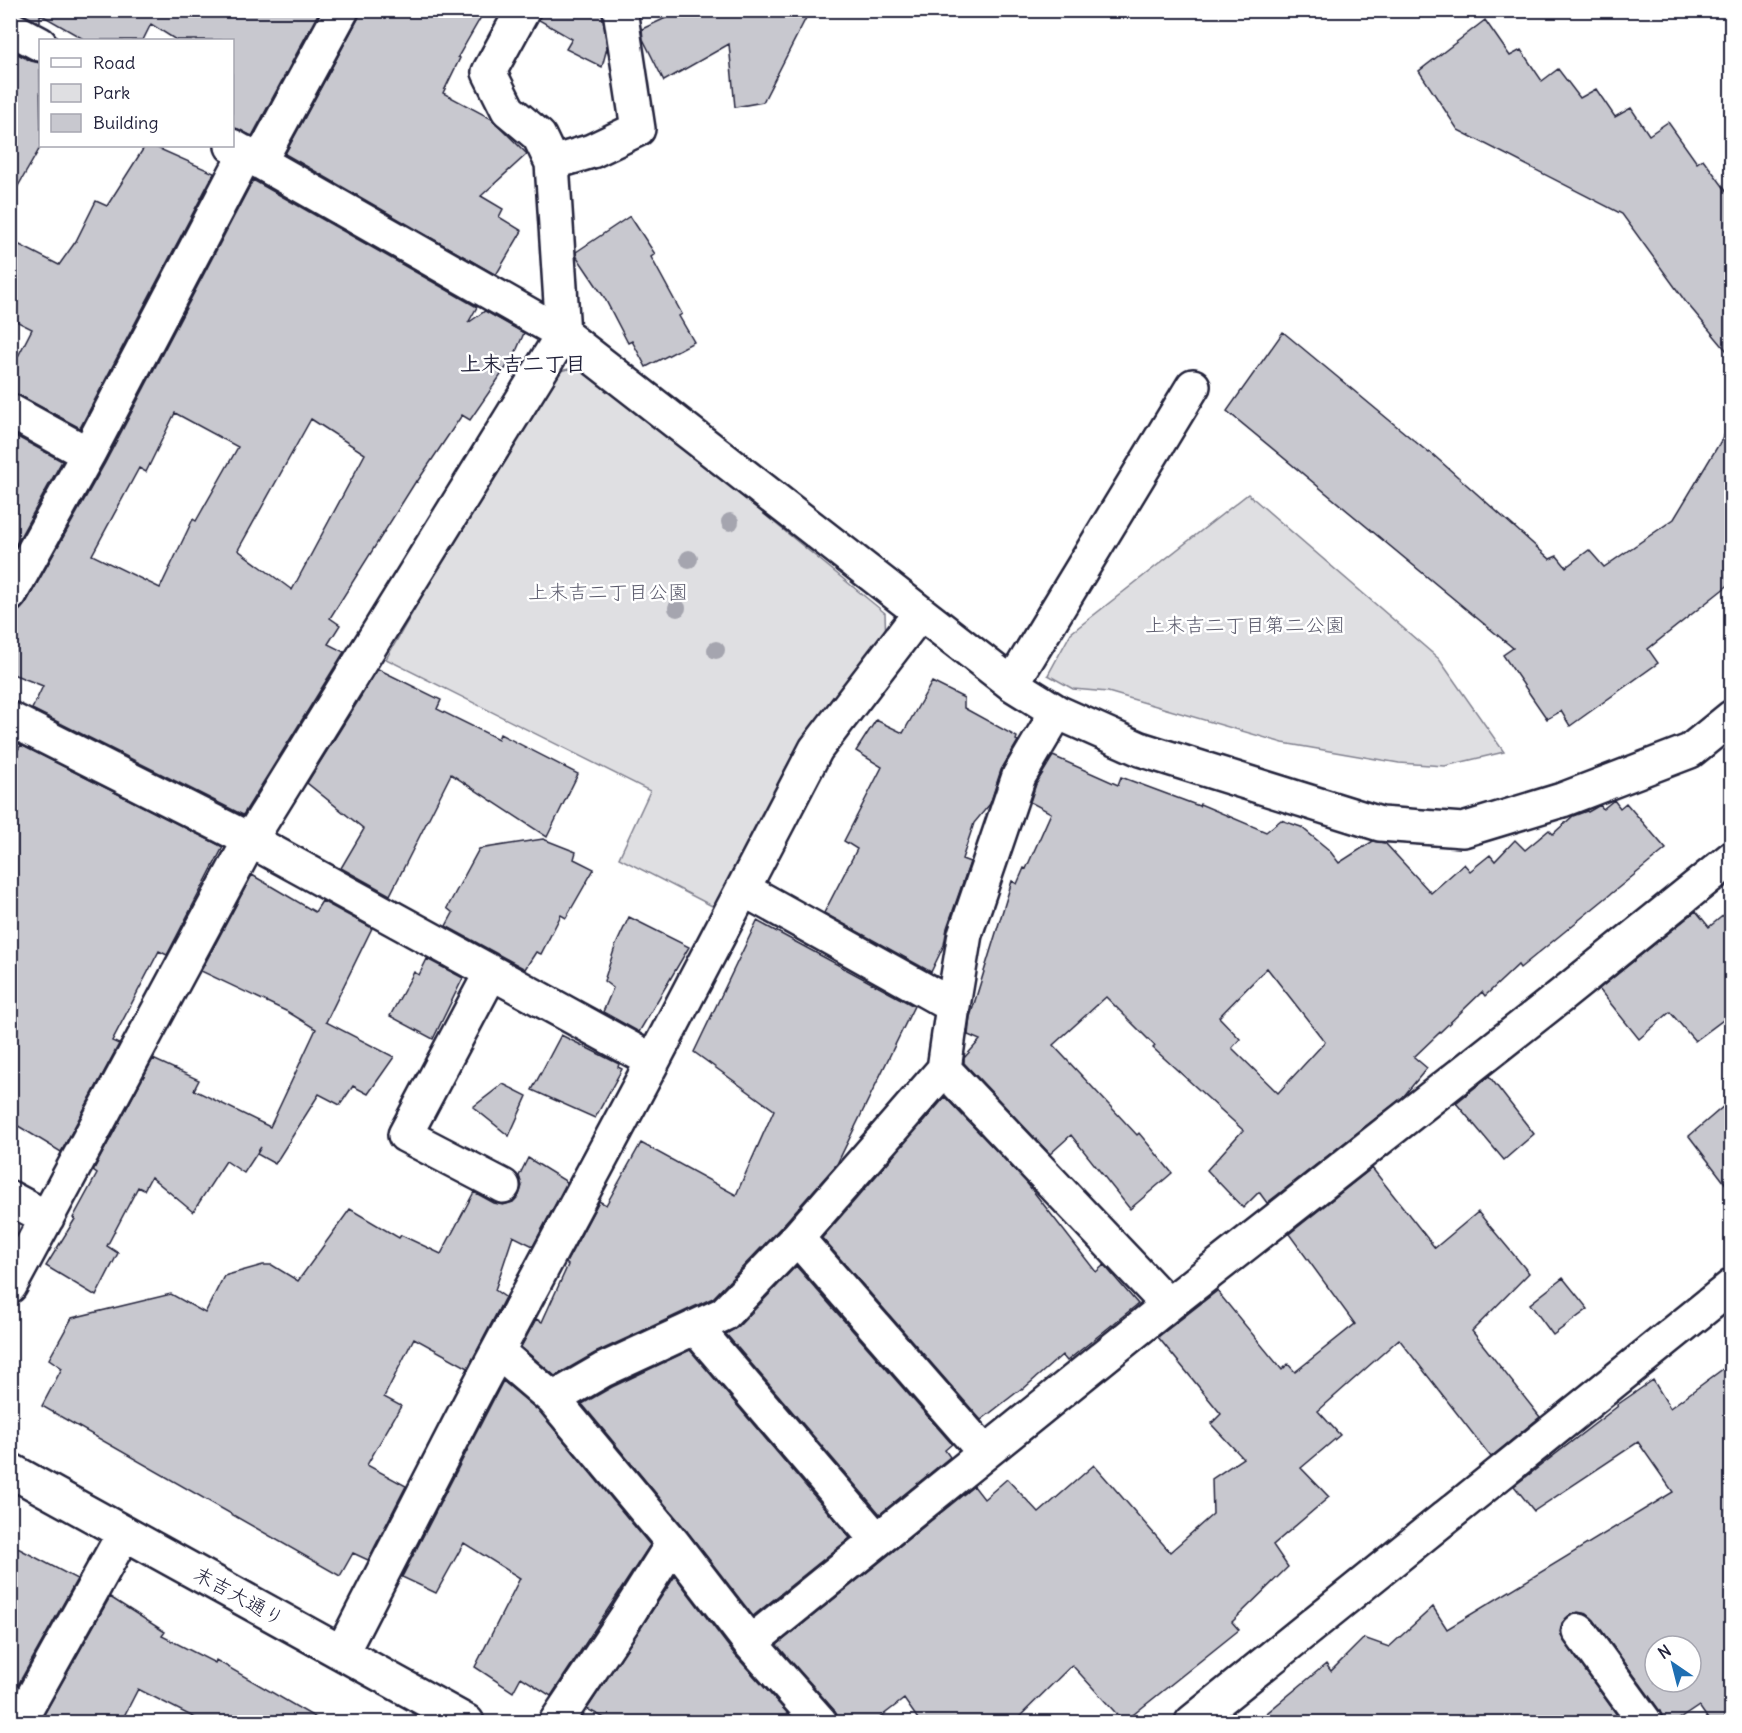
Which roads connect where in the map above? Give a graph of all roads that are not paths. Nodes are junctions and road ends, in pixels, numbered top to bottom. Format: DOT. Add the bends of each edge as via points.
graph roads {
  1 [pos="342,10"];
  2 [pos="523,10"];
  3 [pos="620,10"];
  4 [pos="10,28"];
  5 [pos="39,43"];
  6 [pos="246,153"];
  7 [pos="552,163"];
  8 [pos="563,334"];
  9 [pos="1193,386"];
  10 [pos="10,411"];
  11 [pos="88,454"];
  12 [pos="10,594"];
  13 [pos="920,613"];
  14 [pos="1012,684"];
  15 [pos="1057,711"];
  16 [pos="1731,717"];
  17 [pos="14,729"];
  18 [pos="250,840"];
  19 [pos="1731,858"];
  20 [pos="743,890"];
  21 [pos="491,972"];
  22 [pos="952,1006"];
  23 [pos="653,1062"];
  24 [pos="944,1069"];
  25 [pos="502,1186"];
  26 [pos="10,1198"];
  27 [pos="47,1218"];
  28 [pos="797,1238"];
  29 [pos="10,1286"];
  30 [pos="1731,1286"];
  31 [pos="1168,1305"];
  32 [pos="695,1327"];
  33 [pos="498,1352"];
  34 [pos="553,1399"];
  35 [pos="985,1453"];
  36 [pos="10,1470"];
  37 [pos="124,1533"];
  38 [pos="877,1540"];
  39 [pos="673,1543"];
  40 [pos="1579,1631"];
  41 [pos="750,1643"];
  42 [pos="342,1652"];
  43 [pos="19,1722"];
  44 [pos="467,1722"];
  45 [pos="556,1722"];
  46 [pos="820,1722"];
  47 [pos="1192,1722"];
  48 [pos="1645,1722"];
  1 -- 6 [label="street"];
  2 -- 7 [label="street" via="489,72 508,110 539,136"];
  3 -- 7 [label="street" via="638,129 592,151"];
  4 -- 5 [label="street"];
  6 -- 8 [label="street"];
  6 -- 11 [label="street"];
  7 -- 8 [label="street"];
  8 -- 13 [label="street"];
  8 -- 18 [label="street"];
  9 -- 14 [label="street"];
  10 -- 11 [label="street"];
  11 -- 12 [label="street"];
  13 -- 14 [label="street"];
  13 -- 20 [label="street" via="816,749"];
  14 -- 15 [label="street"];
  15 -- 16 [label="street" via="1140,749 1380,824 1463,830 1562,800 1690,751"];
  15 -- 22 [label="street" via="1019,776 965,934"];
  17 -- 18 [label="street"];
  18 -- 21 [label="street"];
  18 -- 27 [label="street"];
  19 -- 31 [label="street"];
  20 -- 22 [label="street"];
  20 -- 23 [label="street"];
  21 -- 23 [label="street"];
  21 -- 25 [label="street" via="405,1135"];
  22 -- 24 [label="street"];
  23 -- 33 [label="street"];
  24 -- 28 [label="street"];
  24 -- 31 [label="street"];
  26 -- 27 [label="street"];
  27 -- 29 [label="street"];
  28 -- 32 [label="street" via="724,1314"];
  28 -- 35 [label="street"];
  30 -- 47 [label="street"];
  31 -- 35 [label="street"];
  32 -- 34 [label="street" via="603,1370"];
  32 -- 38 [label="street"];
  33 -- 34 [label="street"];
  33 -- 42 [label="street"];
  34 -- 39 [label="street"];
  35 -- 38 [label="street"];
  36 -- 37 [label="street, 末吉大通り"];
  37 -- 42 [label="street, 末吉大通り"];
  37 -- 43 [label="street"];
  38 -- 41 [label="street"];
  39 -- 41 [label="street"];
  39 -- 45 [label="street"];
  40 -- 48 [label="street"];
  41 -- 46 [label="street"];
  42 -- 44 [label="street, 末吉大通り"];
}
